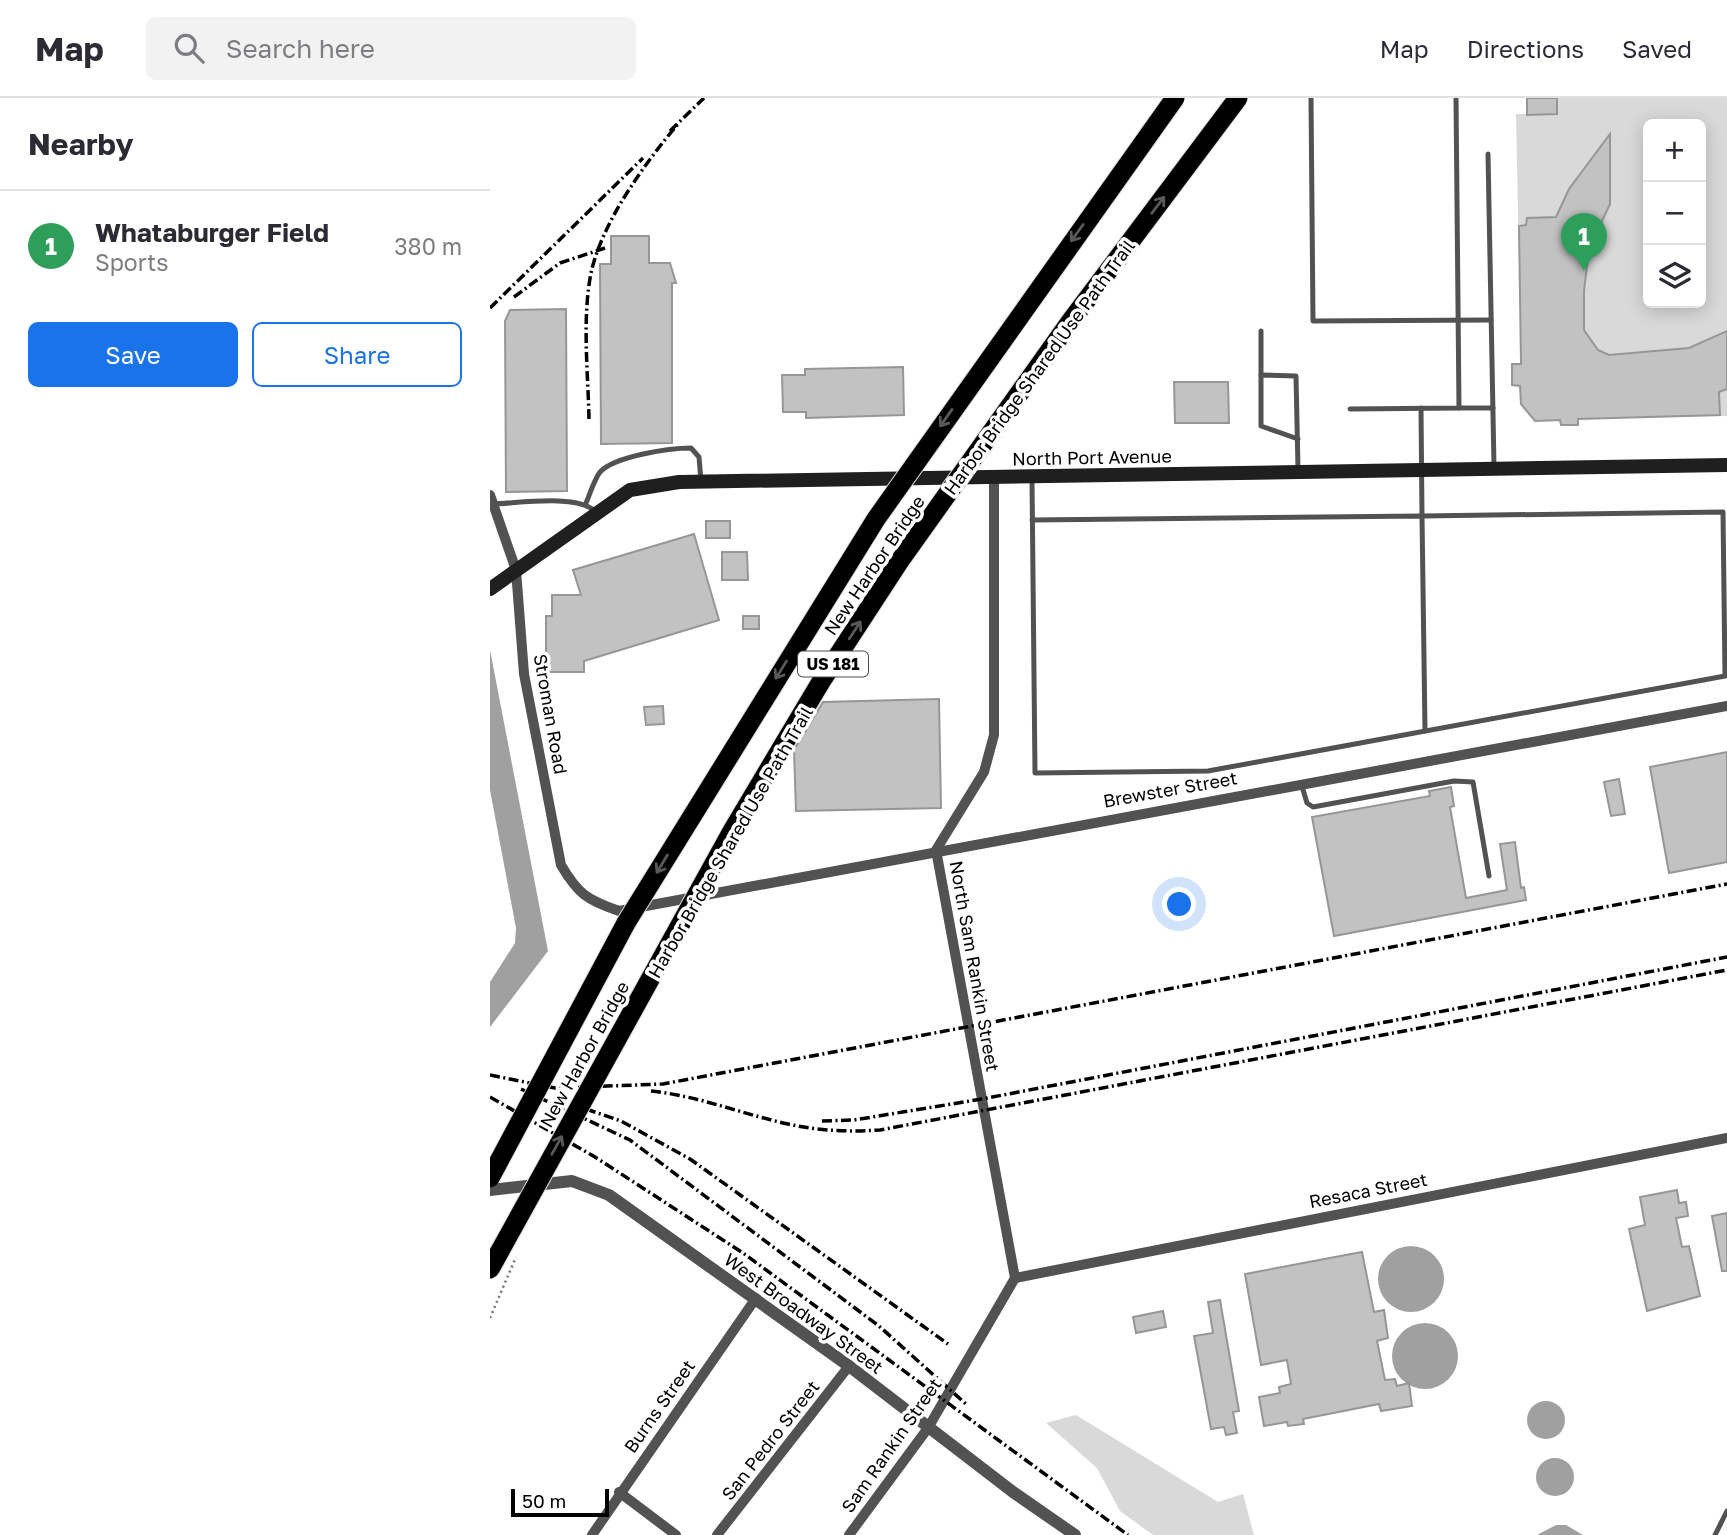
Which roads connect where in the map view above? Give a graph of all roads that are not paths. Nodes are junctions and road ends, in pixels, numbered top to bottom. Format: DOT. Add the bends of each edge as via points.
graph roads {
  1 [pos="1175,98"];
  2 [pos="1238,98"];
  3 [pos="1311,98"];
  4 [pos="1456,98"];
  5 [pos="1488,154"];
  6 [pos="1458,320"];
  7 [pos="1491,320"];
  8 [pos="1261,331"];
  9 [pos="1261,375"];
  10 [pos="1421,408"];
  11 [pos="1459,408"];
  12 [pos="1493,408"];
  13 [pos="1350,409"];
  14 [pos="1298,439"];
  15 [pos="1727,465"];
  16 [pos="1494,469"];
  17 [pos="1422,470"];
  18 [pos="1298,472"];
  19 [pos="1032,477"];
  20 [pos="994,478"];
  21 [pos="701,482"];
  22 [pos="492,499"];
  23 [pos="592,508"];
  24 [pos="1422,516"];
  25 [pos="1032,520"];
  26 [pos="516,570"];
  27 [pos="490,589"];
  28 [pos="1727,706"];
  29 [pos="1425,731"];
  30 [pos="1301,783"];
  31 [pos="936,850"];
  32 [pos="1489,876"];
  33 [pos="619,911"];
  34 [pos="1727,1138"];
  35 [pos="490,1178"];
  36 [pos="490,1190"];
  37 [pos="490,1269"];
  38 [pos="1015,1278"];
  39 [pos="756,1298"];
  40 [pos="849,1366"];
  41 [pos="928,1428"];
  42 [pos="619,1492"];
  43 [pos="1727,1511"];
  44 [pos="592,1535"];
  45 [pos="676,1535"];
  46 [pos="717,1535"];
  47 [pos="849,1535"];
  48 [pos="1075,1535"];
  49 [pos="1715,1535"];
  1 -- 35 [label="highway, New Harbor Bridge / US 181, one-way, bridge" via="876,519 626,923"];
  37 -- 2 [label="highway, New Harbor Bridge / US 181, one-way, bridge" via="725,843 822,680 1008,409"];
  3 -- 6 [label="lane" via="1313,321"];
  4 -- 6 [label="lane"];
  5 -- 7 [label="lane"];
  6 -- 7 [label="lane"];
  6 -- 11 [label="lane"];
  7 -- 12 [label="lane"];
  8 -- 9 [label="lane"];
  9 -- 14 [label="lane" via="1261,426"];
  9 -- 14 [label="lane" via="1296,376"];
  10 -- 11 [label="lane"];
  10 -- 13 [label="lane"];
  10 -- 17 [label="lane"];
  11 -- 12 [label="lane"];
  12 -- 16 [label="lane"];
  14 -- 18 [label="lane"];
  15 -- 16 [label="main road, North Port Avenue"];
  16 -- 17 [label="main road, North Port Avenue"];
  17 -- 18 [label="main road, North Port Avenue"];
  17 -- 24 [label="lane"];
  18 -- 19 [label="main road, North Port Avenue"];
  19 -- 20 [label="main road, North Port Avenue"];
  19 -- 25 [label="lane"];
  20 -- 21 [label="main road, North Port Avenue"];
  20 -- 31 [label="street, North Sam Rankin Street" via="994,735 984,772"];
  21 -- 23 [label="main road, North Port Avenue" via="630,490"];
  21 -- 23 [label="lane" via="699,457 691,448 661,450 600,473"];
  22 -- 23 [label="lane"];
  22 -- 26 [label="street, Stroman Road"];
  23 -- 26 [label="main road, North Port Avenue"];
  24 -- 25 [label="lane"];
  24 -- 29 [label="lane"];
  24 -- 29 [label="lane" via="1723,512 1725,676"];
  25 -- 29 [label="lane" via="1035,773 1208,771"];
  26 -- 27 [label="main road, North Port Avenue"];
  26 -- 33 [label="street, Stroman Road" via="524,674 561,865 576,890"];
  28 -- 30 [label="street, Brewster Street"];
  30 -- 31 [label="street, Brewster Street"];
  30 -- 32 [label="lane" via="1307,803 1313,807 1454,781 1473,782"];
  31 -- 33 [label="street, Brewster Street"];
  31 -- 38 [label="street, North Sam Rankin Street"];
  34 -- 38 [label="street, Resaca Street"];
  36 -- 39 [label="street, West Broadway Street" via="572,1181 609,1195"];
  38 -- 41 [label="street, Sam Rankin Street"];
  39 -- 40 [label="street, West Broadway Street"];
  39 -- 42 [label="street, Burns Street"];
  40 -- 41 [label="street, West Broadway Street"];
  40 -- 46 [label="street, San Pedro Street"];
  41 -- 47 [label="street, Sam Rankin Street"];
  41 -- 48 [label="street, West Broadway Street"];
  42 -- 44 [label="street, Burns Street"];
  42 -- 45 [label="street"];
  43 -- 49 [label="lane"];
}
